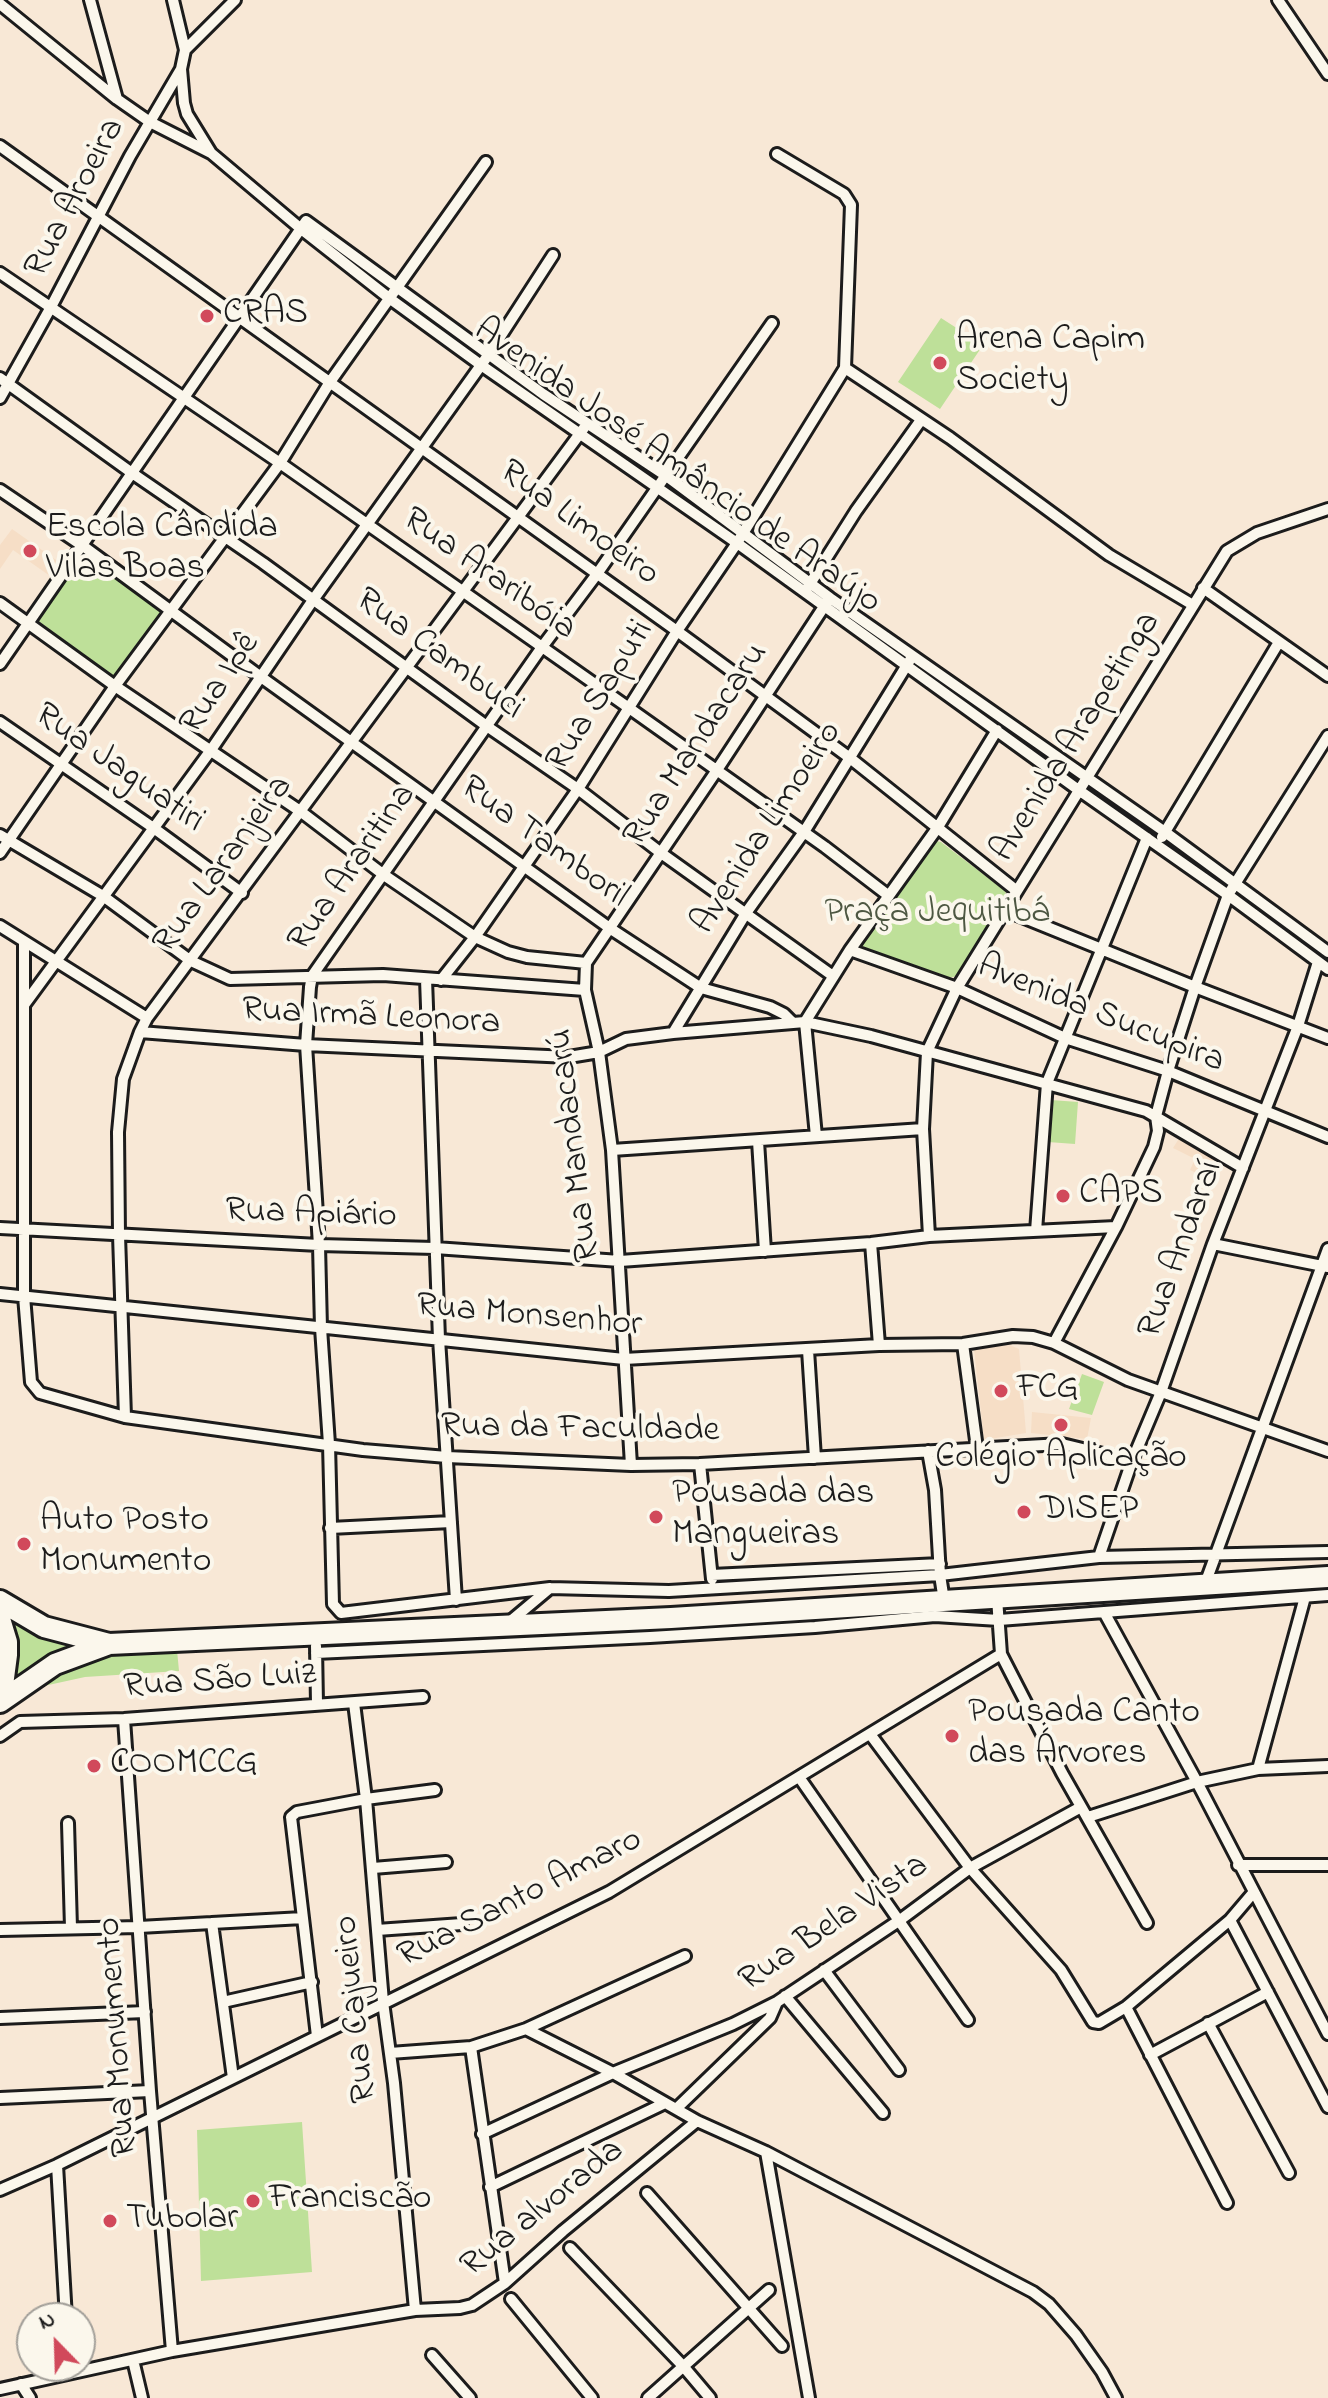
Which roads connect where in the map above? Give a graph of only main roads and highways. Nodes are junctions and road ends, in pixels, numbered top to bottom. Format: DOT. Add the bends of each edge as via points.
graph roads {
  1 [pos="1328,1577"];
  2 [pos="0,1601"];
  3 [pos="0,1619"];
  4 [pos="109,1644"];
  5 [pos="0,1689"];
  6 [pos="0,1702"];
  1 -- 4 [label="highway" via="505,1625 316,1644"];
  2 -- 4 [label="highway" via="44,1627"];
  3 -- 5 [label="highway" via="7,1655"];
  4 -- 6 [label="highway" via="55,1664"];
}
